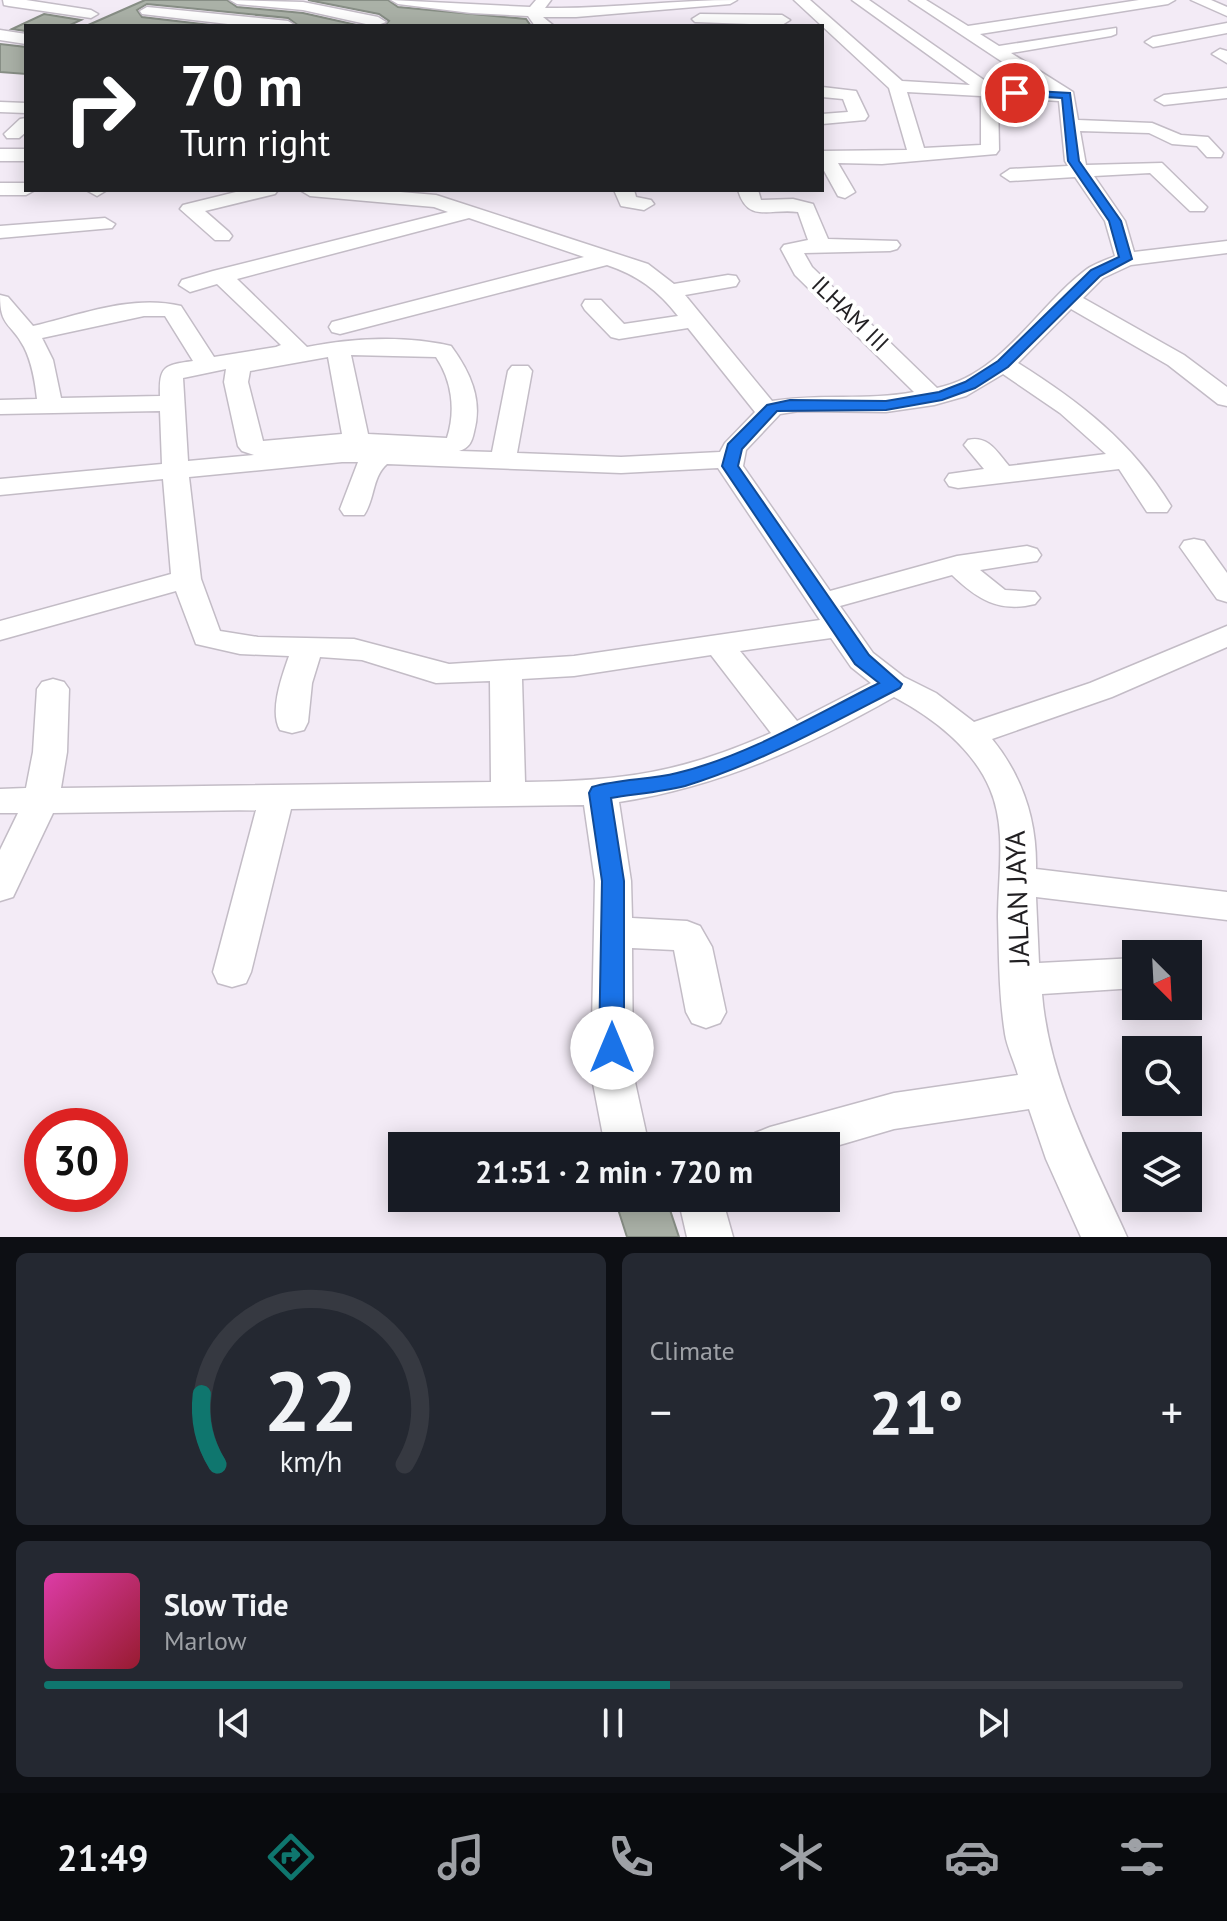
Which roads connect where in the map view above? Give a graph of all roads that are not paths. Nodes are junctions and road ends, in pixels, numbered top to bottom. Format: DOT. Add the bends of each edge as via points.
graph roads {
  1 [pos="237,0"];
  2 [pos="398,0"];
  3 [pos="730,0"];
  4 [pos="801,0"];
  5 [pos="859,0"];
  6 [pos="1168,0"];
  7 [pos="1198,0"];
  8 [pos="923,1"];
  9 [pos="7,3"];
  10 [pos="307,3"];
  11 [pos="752,3"];
  12 [pos="539,6"];
  13 [pos="147,11"];
  14 [pos="1227,12"];
  15 [pos="696,13"];
  16 [pos="91,14"];
  17 [pos="950,19"];
  18 [pos="759,20"];
  19 [pos="782,20"];
  20 [pos="35,21"];
  21 [pos="639,21"];
  22 [pos="378,22"];
  23 [pos="57,24"];
  24 [pos="271,24"];
  25 [pos="282,24"];
  26 [pos="543,24"];
  27 [pos="895,24"];
  28 [pos="1227,28"];
  29 [pos="851,29"];
  30 [pos="968,31"];
  31 [pos="1111,31"];
  32 [pos="0,35"];
  33 [pos="24,41"];
  34 [pos="1153,42"];
  35 [pos="998,51"];
  36 [pos="897,86"];
  37 [pos="989,91"];
  38 [pos="824,92"];
  39 [pos="1227,93"];
  40 [pos="1067,96"];
  41 [pos="1164,100"];
  42 [pos="0,107"];
  43 [pos="24,108"];
  44 [pos="824,119"];
  45 [pos="1072,125"];
  46 [pos="1122,128"];
  47 [pos="1131,151"];
  48 [pos="1220,153"];
  49 [pos="917,154"];
  50 [pos="0,155"];
  51 [pos="24,155"];
  52 [pos="824,157"];
  53 [pos="1155,167"];
  54 [pos="1081,171"];
  55 [pos="1010,175"];
  56 [pos="0,189"];
  57 [pos="24,189"];
  58 [pos="260,192"];
  59 [pos="325,192"];
  60 [pos="625,192"];
  61 [pos="749,192"];
  62 [pos="845,192"];
  63 [pos="427,196"];
  64 [pos="474,201"];
  65 [pos="644,204"];
  66 [pos="1197,207"];
  67 [pos="105,224"];
  68 [pos="0,232"];
  69 [pos="222,236"];
  70 [pos="820,245"];
  71 [pos="890,245"];
  72 [pos="1227,247"];
  73 [pos="611,258"];
  74 [pos="1126,259"];
  75 [pos="221,276"];
  76 [pos="728,281"];
  77 [pos="190,285"];
  78 [pos="670,291"];
  79 [pos="1069,299"];
  80 [pos="0,302"];
  81 [pos="593,305"];
  82 [pos="694,320"];
  83 [pos="29,334"];
  84 [pos="339,337"];
  85 [pos="1003,364"];
  86 [pos="207,365"];
  87 [pos="520,371"];
  88 [pos="934,398"];
  89 [pos="1227,399"];
  90 [pos="171,403"];
  91 [pos="0,407"];
  92 [pos="50,407"];
  93 [pos="767,411"];
  94 [pos="977,445"];
  95 [pos="365,450"];
  96 [pos="731,459"];
  97 [pos="1125,460"];
  98 [pos="503,461"];
  99 [pos="175,471"];
  100 [pos="1002,474"];
  101 [pos="958,480"];
  102 [pos="0,487"];
  103 [pos="1157,506"];
  104 [pos="354,509"];
  105 [pos="1194,547"];
  106 [pos="1027,555"];
  107 [pos="957,565"];
  108 [pos="186,579"];
  109 [pos="1227,593"];
  110 [pos="1025,598"];
  111 [pos="821,602"];
  112 [pos="839,627"];
  113 [pos="0,631"];
  114 [pos="1227,636"];
  115 [pos="719,645"];
  116 [pos="308,646"];
  117 [pos="506,672"];
  118 [pos="893,684"];
  119 [pos="53,689"];
  120 [pos="292,722"];
  121 [pos="970,735"];
  122 [pos="791,736"];
  123 [pos="600,793"];
  124 [pos="508,795"];
  125 [pos="276,799"];
  126 [pos="0,801"];
  127 [pos="41,802"];
  128 [pos="1018,881"];
  129 [pos="0,887"];
  130 [pos="1227,906"];
  131 [pos="613,932"];
  132 [pos="232,972"];
  133 [pos="1122,974"];
  134 [pos="1020,980"];
  135 [pos="706,1012"];
  136 [pos="1042,1089"];
  137 [pos="624,1132"];
  138 [pos="820,1132"];
  139 [pos="704,1212"];
  140 [pos="710,1237"];
  141 [pos="1104,1237"];
  1 -- 10 [label="street"];
  2 -- 12 [label="street" via="457,8"];
  3 -- 15 [label="street"];
  4 -- 29 [label="street"];
  5 -- 27 [label="street"];
  6 -- 30 [label="street"];
  7 -- 14 [label="street"];
  8 -- 17 [label="street"];
  9 -- 16 [label="street"];
  10 -- 22 [label="street"];
  10 -- 25 [label="street"];
  11 -- 18 [label="street"];
  12 -- 15 [label="street" via="576,13"];
  12 -- 26 [label="street" via="536,20"];
  13 -- 24 [label="street"];
  15 -- 18 [label="street"];
  15 -- 21 [label="street"];
  17 -- 27 [label="street"];
  17 -- 30 [label="street"];
  18 -- 19 [label="street"];
  20 -- 23 [label="street"];
  27 -- 29 [label="street"];
  27 -- 37 [label="street"];
  28 -- 34 [label="street"];
  29 -- 36 [label="street"];
  30 -- 35 [label="street"];
  31 -- 35 [label="street"];
  32 -- 33 [label="street"];
  35 -- 40 [label="street"];
  36 -- 37 [label="street"];
  36 -- 49 [label="street"];
  37 -- 40 [label="street"];
  37 -- 49 [label="street" via="990,150"];
  38 -- 44 [label="street" via="850,95 859,118"];
  39 -- 41 [label="street"];
  40 -- 45 [label="street"];
  42 -- 43 [label="street"];
  45 -- 46 [label="street"];
  45 -- 54 [label="street" via="1074,161"];
  46 -- 47 [label="street"];
  46 -- 48 [label="street" via="1152,128 1178,140 1202,141"];
  47 -- 48 [label="street"];
  47 -- 53 [label="street"];
  49 -- 52 [label="street"];
  50 -- 51 [label="street"];
  52 -- 62 [label="street"];
  53 -- 54 [label="street"];
  53 -- 66 [label="street"];
  54 -- 55 [label="street"];
  54 -- 74 [label="street" via="1115,221"];
  56 -- 57 [label="street"];
  58 -- 69 [label="street" via="190,209"];
  59 -- 63 [label="street"];
  60 -- 65 [label="street" via="628,202"];
  61 -- 70 [label="street, ILHAM III" via="756,206 806,208"];
  63 -- 64 [label="street"];
  64 -- 73 [label="street"];
  64 -- 75 [label="street"];
  67 -- 68 [label="street"];
  70 -- 71 [label="street, ILHAM III"];
  70 -- 88 [label="street, ILHAM III" via="791,249 803,270"];
  72 -- 74 [label="street"];
  73 -- 78 [label="street" via="640,269"];
  73 -- 84 [label="street" via="506,282"];
  74 -- 79 [label="street" via="1095,273"];
  75 -- 77 [label="street"];
  75 -- 86 [label="street" via="296,347"];
  76 -- 78 [label="street"];
  78 -- 82 [label="street"];
  79 -- 85 [label="street"];
  79 -- 89 [label="street" via="1176,360"];
  80 -- 83 [label="street"];
  81 -- 82 [label="street" via="619,332"];
  82 -- 93 [label="street"];
  83 -- 86 [label="street" via="163,308 173,311"];
  83 -- 92 [label="street" via="46,367"];
  84 -- 95 [label="street"];
  84 -- 95 [label="street" via="438,349 447,355 466,401 460,440 454,445"];
  84 -- 95 [label="street" via="239,366 236,382 247,441 254,448"];
  85 -- 88 [label="street" via="970,385"];
  85 -- 97 [label="street" via="1092,424"];
  86 -- 90 [label="street" via="173,372"];
  87 -- 98 [label="street"];
  88 -- 93 [label="street" via="886,405 790,405"];
  90 -- 92 [label="street"];
  90 -- 99 [label="street"];
  91 -- 92 [label="street"];
  93 -- 96 [label="street" via="734,448"];
  94 -- 100 [label="street"];
  95 -- 98 [label="street"];
  95 -- 99 [label="street"];
  95 -- 104 [label="street" via="367,468"];
  96 -- 98 [label="street" via="621,465"];
  96 -- 111 [label="street, JALAN JAYA" via="730,466"];
  97 -- 100 [label="street"];
  97 -- 103 [label="street"];
  99 -- 102 [label="street"];
  99 -- 108 [label="street"];
  100 -- 101 [label="street"];
  105 -- 109 [label="street"];
  106 -- 107 [label="street"];
  107 -- 110 [label="street" via="998,599"];
  107 -- 111 [label="street"];
  108 -- 113 [label="street"];
  108 -- 116 [label="street" via="207,637"];
  111 -- 112 [label="street, JALAN JAYA"];
  112 -- 115 [label="street"];
  112 -- 118 [label="street, JALAN JAYA" via="862,660"];
  114 -- 121 [label="street" via="1101,690"];
  115 -- 117 [label="street"];
  115 -- 122 [label="street"];
  116 -- 117 [label="street" via="354,649 431,673"];
  116 -- 120 [label="street" via="296,683"];
  117 -- 124 [label="street"];
  118 -- 121 [label="street, JALAN JAYA" via="925,700"];
  118 -- 122 [label="street"];
  119 -- 127 [label="street"];
  121 -- 128 [label="street, JALAN JAYA" via="1008,791 1019,848"];
  122 -- 123 [label="street" via="680,780"];
  123 -- 124 [label="street"];
  123 -- 131 [label="street" via="613,881"];
  124 -- 125 [label="street"];
  125 -- 127 [label="street"];
  125 -- 132 [label="street"];
  126 -- 127 [label="street"];
  127 -- 129 [label="street"];
  128 -- 130 [label="street"];
  128 -- 134 [label="street, JALAN JAYA"];
  131 -- 135 [label="street" via="687,936"];
  131 -- 137 [label="street" via="612,1073"];
  133 -- 134 [label="street"];
  134 -- 136 [label="street, JALAN JAYA" via="1025,1035"];
  136 -- 138 [label="street" via="894,1111"];
  136 -- 141 [label="street, JALAN JAYA"];
  139 -- 140 [label="street"];
}
